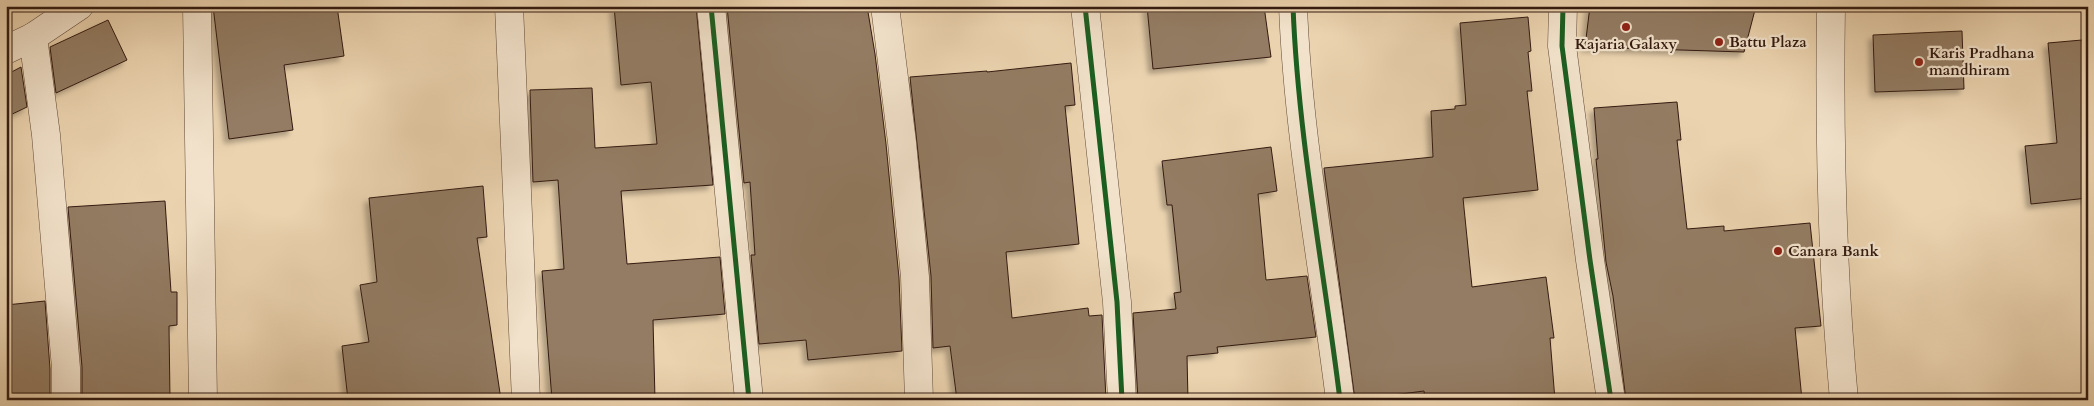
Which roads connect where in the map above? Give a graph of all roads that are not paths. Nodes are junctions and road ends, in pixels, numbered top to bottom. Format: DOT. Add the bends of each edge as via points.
graph roads {
  1 [pos="79,6"];
  2 [pos="197,6"];
  3 [pos="508,6"];
  4 [pos="711,6"];
  5 [pos="885,6"];
  6 [pos="1085,6"];
  7 [pos="1293,6"];
  8 [pos="1564,6"];
  9 [pos="1831,6"];
  10 [pos="33,37"];
  11 [pos="6,50"];
  12 [pos="66,400"];
  13 [pos="203,400"];
  14 [pos="526,400"];
  15 [pos="749,400"];
  16 [pos="920,400"];
  17 [pos="1122,400"];
  18 [pos="1340,400"];
  19 [pos="1611,400"];
  20 [pos="1844,400"];
  1 -- 10 [label="street"];
  2 -- 13 [label="street"];
  3 -- 14 [label="street"];
  4 -- 15 [label="street"];
  5 -- 16 [label="street" via="915,277"];
  6 -- 17 [label="street" via="1117,302"];
  7 -- 18 [label="street" via="1294,45 1313,209"];
  8 -- 19 [label="street" via="1562,46"];
  9 -- 20 [label="street" via="1830,123 1836,314"];
  10 -- 11 [label="street"];
  10 -- 12 [label="street" via="46,135"];
}
